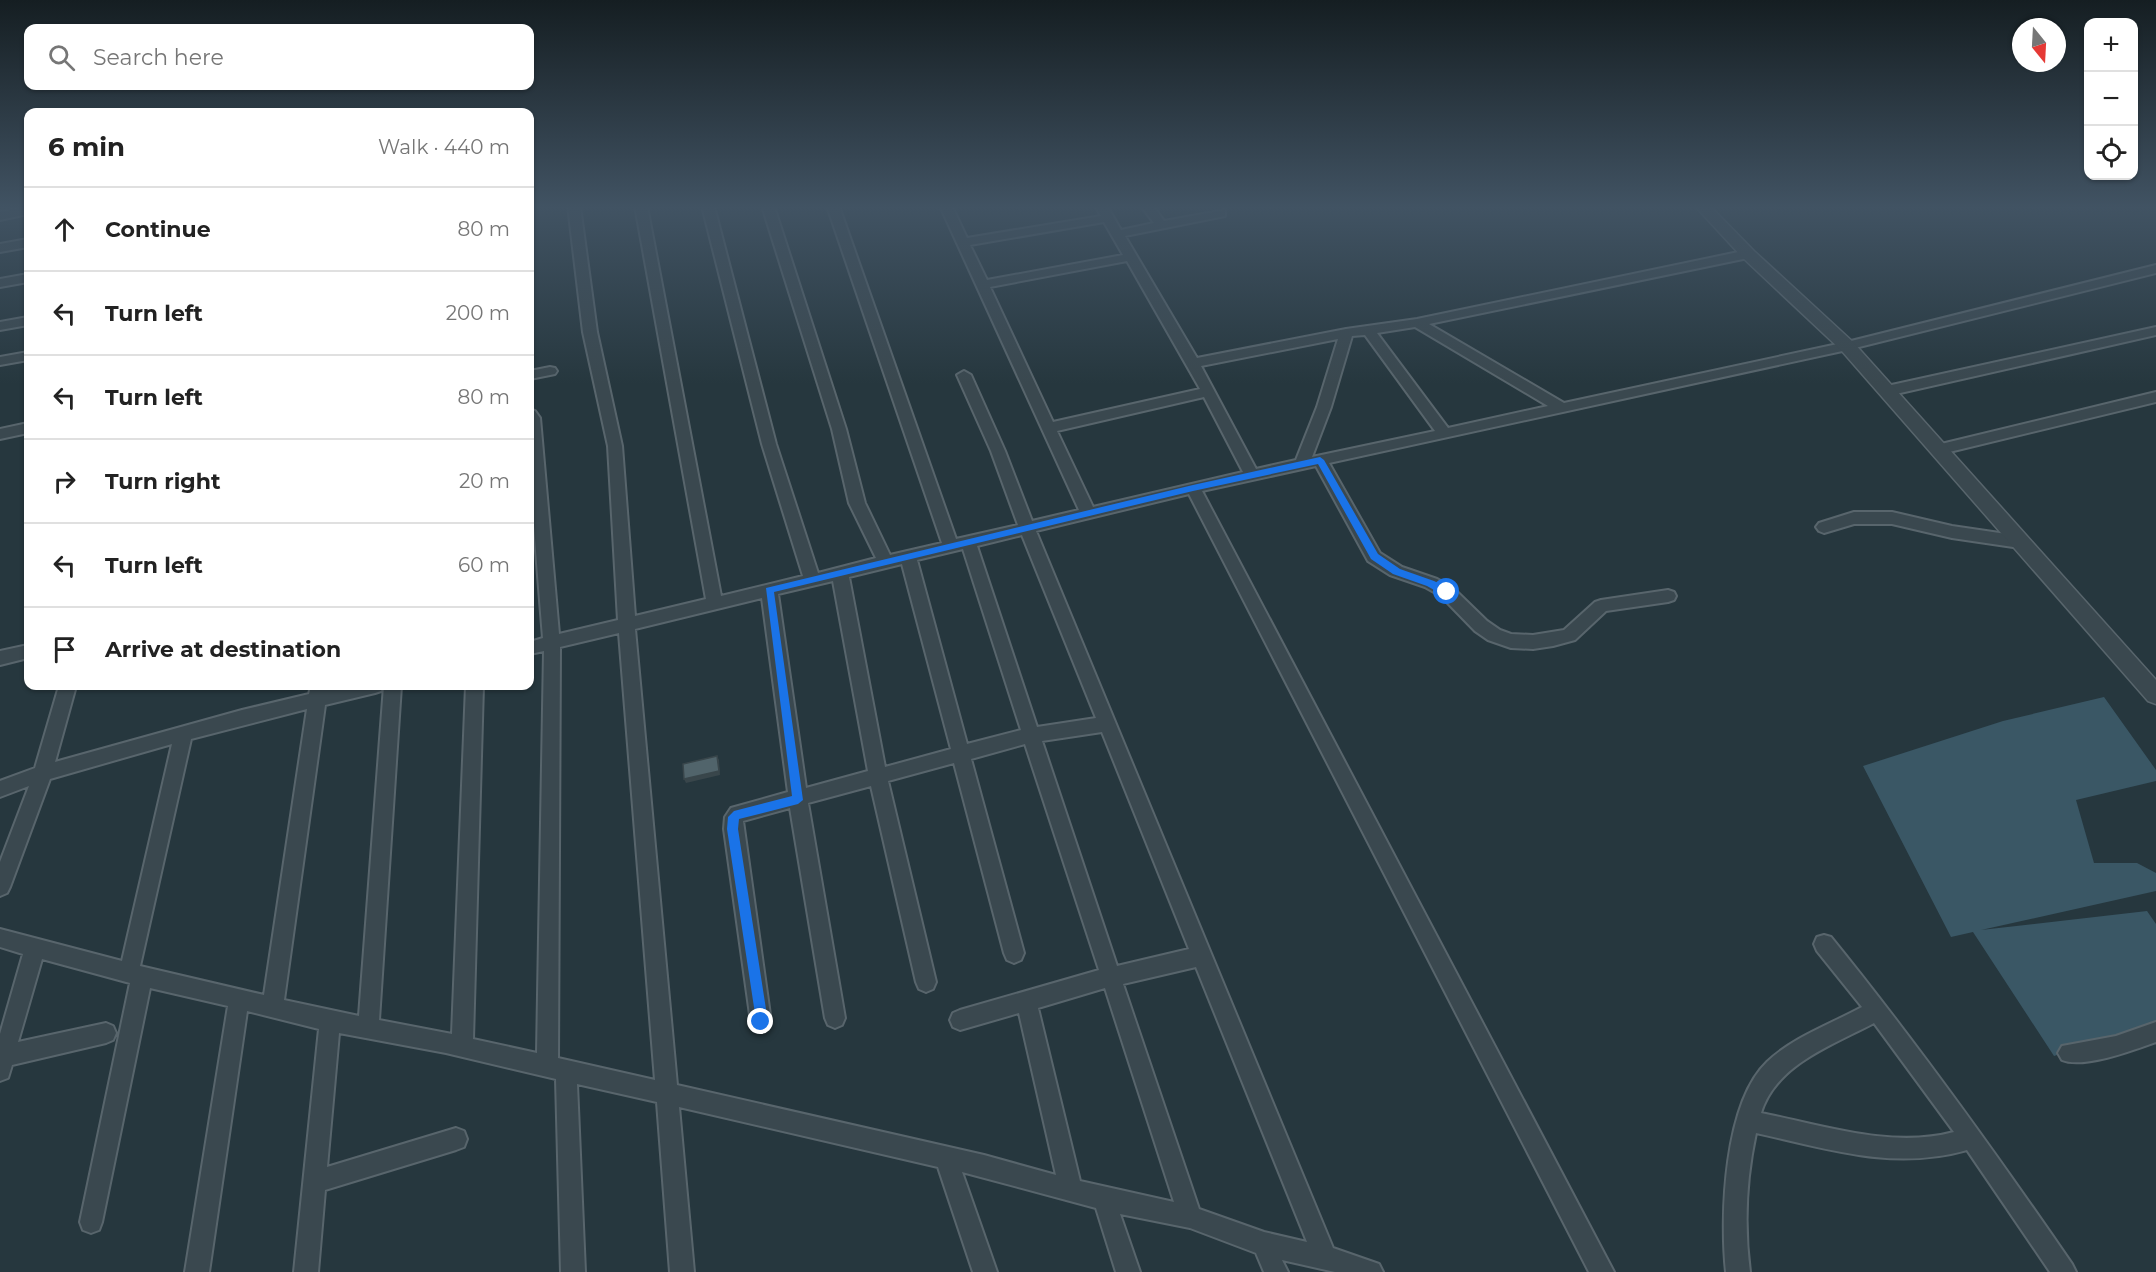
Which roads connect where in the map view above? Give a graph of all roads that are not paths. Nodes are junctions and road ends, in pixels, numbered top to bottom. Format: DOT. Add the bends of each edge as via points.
graph roads {
  1 [pos="582,265"];
  2 [pos="651,265"];
  3 [pos="723,265"];
  4 [pos="787,265"];
  5 [pos="855,265"];
  6 [pos="973,265"];
  7 [pos="1086,265"];
  8 [pos="1135,265"];
  9 [pos="1694,265"];
  10 [pos="1760,265"];
  11 [pos="2156,269"];
  12 [pos="24,279"];
  13 [pos="0,283"];
  14 [pos="982,285"];
  15 [pos="24,322"];
  16 [pos="1418,323"];
  17 [pos="0,326"];
  18 [pos="1368,330"];
  19 [pos="2156,331"];
  20 [pos="1346,333"];
  21 [pos="1847,346"];
  22 [pos="24,357"];
  23 [pos="0,361"];
  24 [pos="1192,363"];
  25 [pos="550,371"];
  26 [pos="534,374"];
  27 [pos="964,375"];
  28 [pos="1887,391"];
  29 [pos="1208,392"];
  30 [pos="2156,397"];
  31 [pos="1562,408"];
  32 [pos="1048,428"];
  33 [pos="24,429"];
  34 [pos="1444,433"];
  35 [pos="0,434"];
  36 [pos="1937,450"];
  37 [pos="1320,460"];
  38 [pos="1302,464"];
  39 [pos="534,470"];
  40 [pos="1252,475"];
  41 [pos="1193,488"];
  42 [pos="1088,513"];
  43 [pos="535,523"];
  44 [pos="1824,527"];
  45 [pos="1027,528"];
  46 [pos="2020,542"];
  47 [pos="959,544"];
  48 [pos="908,557"];
  49 [pos="885,562"];
  50 [pos="840,573"];
  51 [pos="812,580"];
  52 [pos="769,590"];
  53 [pos="1668,596"];
  54 [pos="714,604"];
  55 [pos="627,626"];
  56 [pos="552,643"];
  57 [pos="534,647"];
  58 [pos="24,653"];
  59 [pos="0,658"];
  60 [pos="66,690"];
  61 [pos="338,690"];
  62 [pos="393,690"];
  63 [pos="475,690"];
  64 [pos="319,692"];
  65 [pos="2156,695"];
  66 [pos="1106,724"];
  67 [pos="183,734"];
  68 [pos="1030,735"];
  69 [pos="961,754"];
  70 [pos="43,772"];
  71 [pos="878,778"];
  72 [pos="0,789"];
  73 [pos="798,800"];
  74 [pos="0,887"];
  75 [pos="0,938"];
  76 [pos="1824,944"];
  77 [pos="35,948"];
  78 [pos="1014,953"];
  79 [pos="1201,956"];
  80 [pos="135,974"];
  81 [pos="1110,977"];
  82 [pos="926,982"];
  83 [pos="239,999"];
  84 [pos="1026,1000"];
  85 [pos="273,1007"];
  86 [pos="1877,1010"];
  87 [pos="835,1018"];
  88 [pos="960,1020"];
  89 [pos="330,1021"];
  90 [pos="761,1022"];
  91 [pos="368,1028"];
  92 [pos="2156,1032"];
  93 [pos="106,1033"];
  94 [pos="462,1047"];
  95 [pos="2069,1053"];
  96 [pos="1,1061"];
  97 [pos="556,1068"];
  98 [pos="666,1093"];
  99 [pos="1749,1121"];
  100 [pos="1972,1138"];
  101 [pos="456,1139"];
  102 [pos="946,1158"];
  103 [pos="315,1182"];
  104 [pos="1071,1190"];
  105 [pos="1104,1199"];
  106 [pos="1190,1217"];
  107 [pos="91,1222"];
  108 [pos="1264,1244"];
  109 [pos="1325,1257"];
  110 [pos="197,1272"];
  111 [pos="306,1272"];
  112 [pos="573,1272"];
  113 [pos="682,1272"];
  114 [pos="985,1272"];
  115 [pos="1128,1272"];
  116 [pos="1276,1272"];
  117 [pos="1371,1272"];
  118 [pos="1602,1272"];
  119 [pos="1738,1272"];
  120 [pos="2064,1272"];
  1 -- 55 [label="street" via="590,332 615,446"];
  2 -- 54 [label="street"];
  3 -- 51 [label="street" via="769,444"];
  4 -- 49 [label="street" via="839,429 857,503"];
  5 -- 47 [label="street"];
  6 -- 14 [label="street"];
  7 -- 14 [label="street"];
  8 -- 24 [label="street"];
  9 -- 16 [label="street"];
  10 -- 21 [label="street"];
  11 -- 21 [label="street"];
  12 -- 13 [label="street"];
  14 -- 32 [label="street"];
  15 -- 17 [label="street"];
  16 -- 18 [label="street"];
  16 -- 31 [label="street"];
  18 -- 20 [label="street"];
  18 -- 34 [label="street"];
  19 -- 28 [label="street"];
  20 -- 24 [label="street"];
  20 -- 38 [label="street"];
  21 -- 28 [label="street"];
  21 -- 31 [label="street"];
  22 -- 23 [label="street"];
  24 -- 29 [label="street"];
  25 -- 26 [label="street"];
  27 -- 45 [label="street"];
  28 -- 36 [label="street"];
  29 -- 32 [label="street"];
  29 -- 40 [label="street"];
  30 -- 36 [label="street"];
  31 -- 34 [label="street"];
  32 -- 42 [label="street"];
  33 -- 35 [label="street"];
  34 -- 37 [label="street"];
  36 -- 46 [label="street"];
  37 -- 38 [label="street"];
  37 -- 53 [label="street" via="1374,556 1396,571 1447,592 1481,626 1511,641 1533,642 1569,635 1601,606"];
  38 -- 40 [label="street"];
  39 -- 43 [label="street"];
  40 -- 41 [label="street"];
  41 -- 42 [label="street"];
  41 -- 118 [label="street"];
  42 -- 45 [label="street"];
  43 -- 56 [label="street"];
  44 -- 46 [label="street" via="1854,518 1892,518"];
  45 -- 47 [label="street"];
  45 -- 66 [label="street"];
  46 -- 65 [label="street"];
  47 -- 48 [label="street"];
  47 -- 68 [label="street"];
  48 -- 49 [label="street"];
  48 -- 69 [label="street"];
  49 -- 50 [label="street"];
  50 -- 51 [label="street"];
  50 -- 71 [label="street"];
  51 -- 52 [label="street"];
  52 -- 54 [label="street"];
  52 -- 73 [label="street"];
  54 -- 55 [label="street"];
  55 -- 56 [label="street"];
  55 -- 98 [label="street"];
  56 -- 57 [label="street"];
  56 -- 97 [label="street"];
  58 -- 59 [label="street"];
  60 -- 70 [label="street"];
  61 -- 64 [label="street"];
  62 -- 91 [label="street"];
  63 -- 94 [label="street"];
  64 -- 67 [label="street"];
  64 -- 85 [label="street"];
  66 -- 68 [label="street"];
  66 -- 79 [label="street"];
  67 -- 70 [label="street"];
  67 -- 80 [label="street"];
  68 -- 69 [label="street"];
  68 -- 81 [label="street"];
  69 -- 71 [label="street"];
  69 -- 78 [label="street"];
  70 -- 72 [label="street"];
  70 -- 74 [label="street"];
  71 -- 73 [label="street"];
  71 -- 82 [label="street"];
  73 -- 87 [label="street"];
  73 -- 90 [label="street" via="734,817"];
  75 -- 77 [label="street"];
  76 -- 86 [label="street"];
  77 -- 80 [label="street"];
  77 -- 96 [label="street"];
  79 -- 81 [label="street"];
  79 -- 109 [label="street"];
  80 -- 83 [label="street"];
  80 -- 107 [label="street"];
  81 -- 84 [label="street"];
  81 -- 106 [label="street"];
  83 -- 85 [label="street"];
  83 -- 110 [label="street"];
  84 -- 88 [label="street"];
  84 -- 104 [label="street"];
  85 -- 89 [label="street"];
  86 -- 99 [label="street" via="1773,1070 1756,1098"];
  86 -- 100 [label="street"];
  89 -- 91 [label="street"];
  89 -- 103 [label="street"];
  91 -- 94 [label="street"];
  92 -- 95 [label="street" via="2116,1046"];
  93 -- 96 [label="street"];
  94 -- 97 [label="street"];
  97 -- 98 [label="street"];
  97 -- 112 [label="street"];
  98 -- 102 [label="street"];
  98 -- 113 [label="street"];
  99 -- 100 [label="street" via="1878,1148 1939,1147"];
  99 -- 119 [label="street" via="1741,1154 1734,1225"];
  100 -- 120 [label="street"];
  101 -- 103 [label="street"];
  102 -- 104 [label="street"];
  102 -- 114 [label="street"];
  103 -- 111 [label="street"];
  104 -- 105 [label="street"];
  105 -- 106 [label="street"];
  105 -- 115 [label="street"];
  106 -- 108 [label="street"];
  108 -- 109 [label="street"];
  108 -- 116 [label="street"];
  109 -- 117 [label="street"];
}
